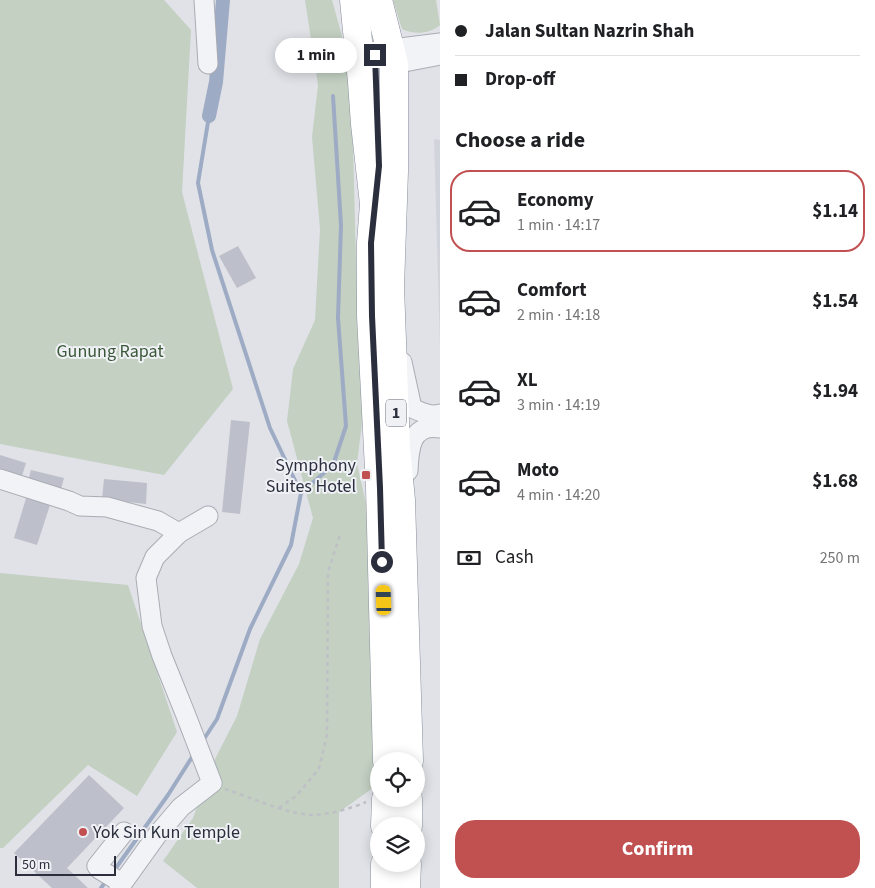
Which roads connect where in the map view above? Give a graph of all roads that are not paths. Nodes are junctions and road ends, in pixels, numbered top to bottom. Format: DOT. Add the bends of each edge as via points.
graph roads {
  1 [pos="204,0"];
  2 [pos="362,2"];
  3 [pos="439,44"];
  4 [pos="387,56"];
  5 [pos="208,64"];
  6 [pos="374,204"];
  7 [pos="393,343"];
  8 [pos="440,414"];
  9 [pos="440,428"];
  10 [pos="0,479"];
  11 [pos="401,500"];
  12 [pos="208,516"];
  13 [pos="179,533"];
  14 [pos="387,752"];
  15 [pos="409,752"];
  16 [pos="124,832"];
  17 [pos="385,872"];
  18 [pos="407,872"];
  19 [pos="416,872"];
  20 [pos="117,881"];
  21 [pos="385,888"];
  22 [pos="406,888"];
  23 [pos="419,888"];
  1 -- 5 [label="street"];
  2 -- 4 [label="highway, 1"];
  2 -- 6 [label="highway, 1" via="365,124"];
  3 -- 4 [label="street"];
  4 -- 6 [label="highway"];
  4 -- 7 [label="highway, 1" via="394,170 390,287"];
  6 -- 14 [label="highway, 1" via="372,316"];
  7 -- 8 [label="street" via="401,357 412,408 434,416"];
  7 -- 11 [label="highway, 1"];
  9 -- 11 [label="street" via="421,430 414,436 410,447 408,481"];
  10 -- 13 [label="street" via="80,506 106,507 158,521"];
  11 -- 15 [label="highway, 1"];
  12 -- 13 [label="street"];
  13 -- 20 [label="street" via="155,557 146,578 152,626 212,781 181,807"];
  16 -- 20 [label="street" via="98,864"];
  17 -- 21 [label="highway"];
  18 -- 22 [label="highway"];
  19 -- 23 [label="street"];
}
